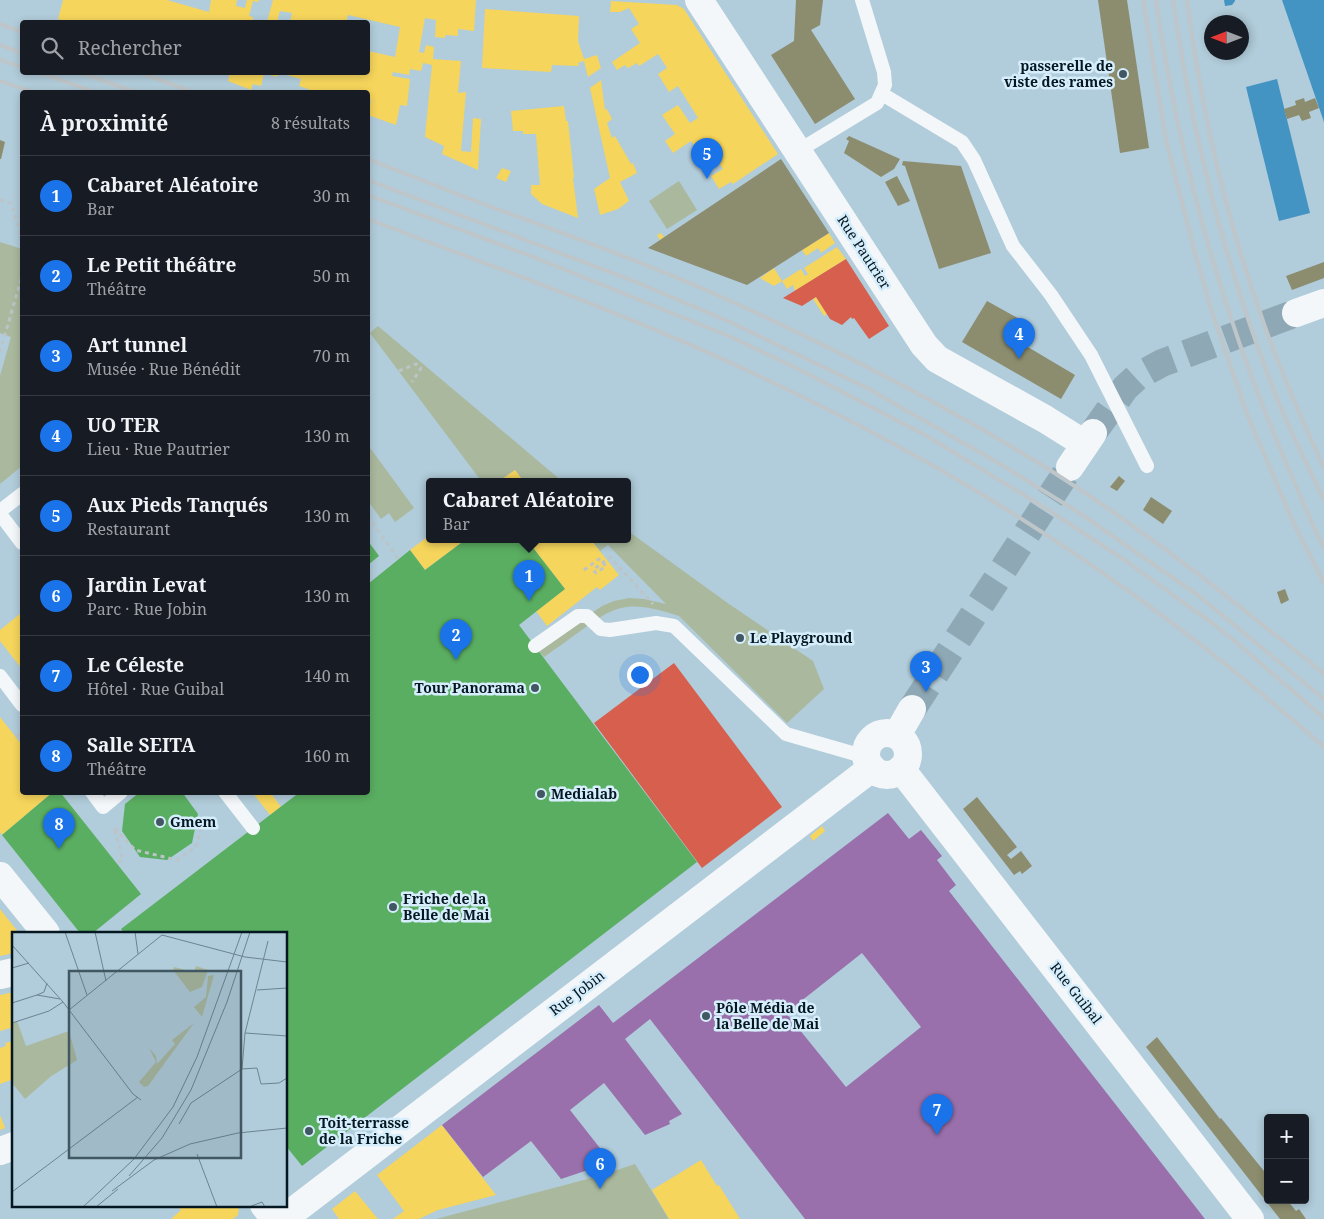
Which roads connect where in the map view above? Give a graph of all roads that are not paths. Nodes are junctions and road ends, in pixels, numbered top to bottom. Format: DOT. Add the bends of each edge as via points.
graph roads {
  1 [pos="699,0"];
  2 [pos="862,0"];
  3 [pos="882,94"];
  4 [pos="798,151"];
  5 [pos="1324,303"];
  6 [pos="1296,313"];
  7 [pos="1146,466"];
  8 [pos="1070,467"];
  9 [pos="20,496"];
  10 [pos="0,512"];
  11 [pos="20,540"];
  12 [pos="535,646"];
  13 [pos="0,676"];
  14 [pos="20,702"];
  15 [pos="912,710"];
  16 [pos="897,735"];
  17 [pos="869,762"];
  18 [pos="901,769"];
  19 [pos="94,795"];
  20 [pos="117,795"];
  21 [pos="227,795"];
  22 [pos="253,828"];
  23 [pos="0,876"];
  24 [pos="45,932"];
  25 [pos="12,1147"];
  26 [pos="0,1151"];
  27 [pos="265,1206"];
  28 [pos="275,1219"];
  29 [pos="283,1219"];
  30 [pos="1250,1219"];
  1 -- 4 [label="street, Rue Pautrier"];
  2 -- 3 [label="lane" via="884,72"];
  3 -- 4 [label="lane" via="877,103"];
  3 -- 7 [label="lane" via="962,142 974,160 1013,246 1091,355"];
  4 -- 8 [label="street, Rue Pautrier" via="936,359 1045,419 1089,438"];
  5 -- 6 [label="street"];
  9 -- 10 [label="lane"];
  10 -- 11 [label="lane"];
  12 -- 17 [label="lane" via="578,616 587,616 601,628 610,630 656,624 674,626 786,734"];
  13 -- 14 [label="lane"];
  15 -- 16 [label="street"];
  16 -- 17 [label="street" via="889,733 875,737 867,749"];
  16 -- 18 [label="street" via="907,747 908,755"];
  17 -- 18 [label="street" via="878,773 887,775"];
  17 -- 29 [label="street, Rue Jobin"];
  18 -- 30 [label="street, Rue Guibal"];
  19 -- 20 [label="lane" via="103,807"];
  21 -- 22 [label="lane"];
  23 -- 24 [label="street"];
  25 -- 26 [label="street"];
  27 -- 28 [label="street"];
}
